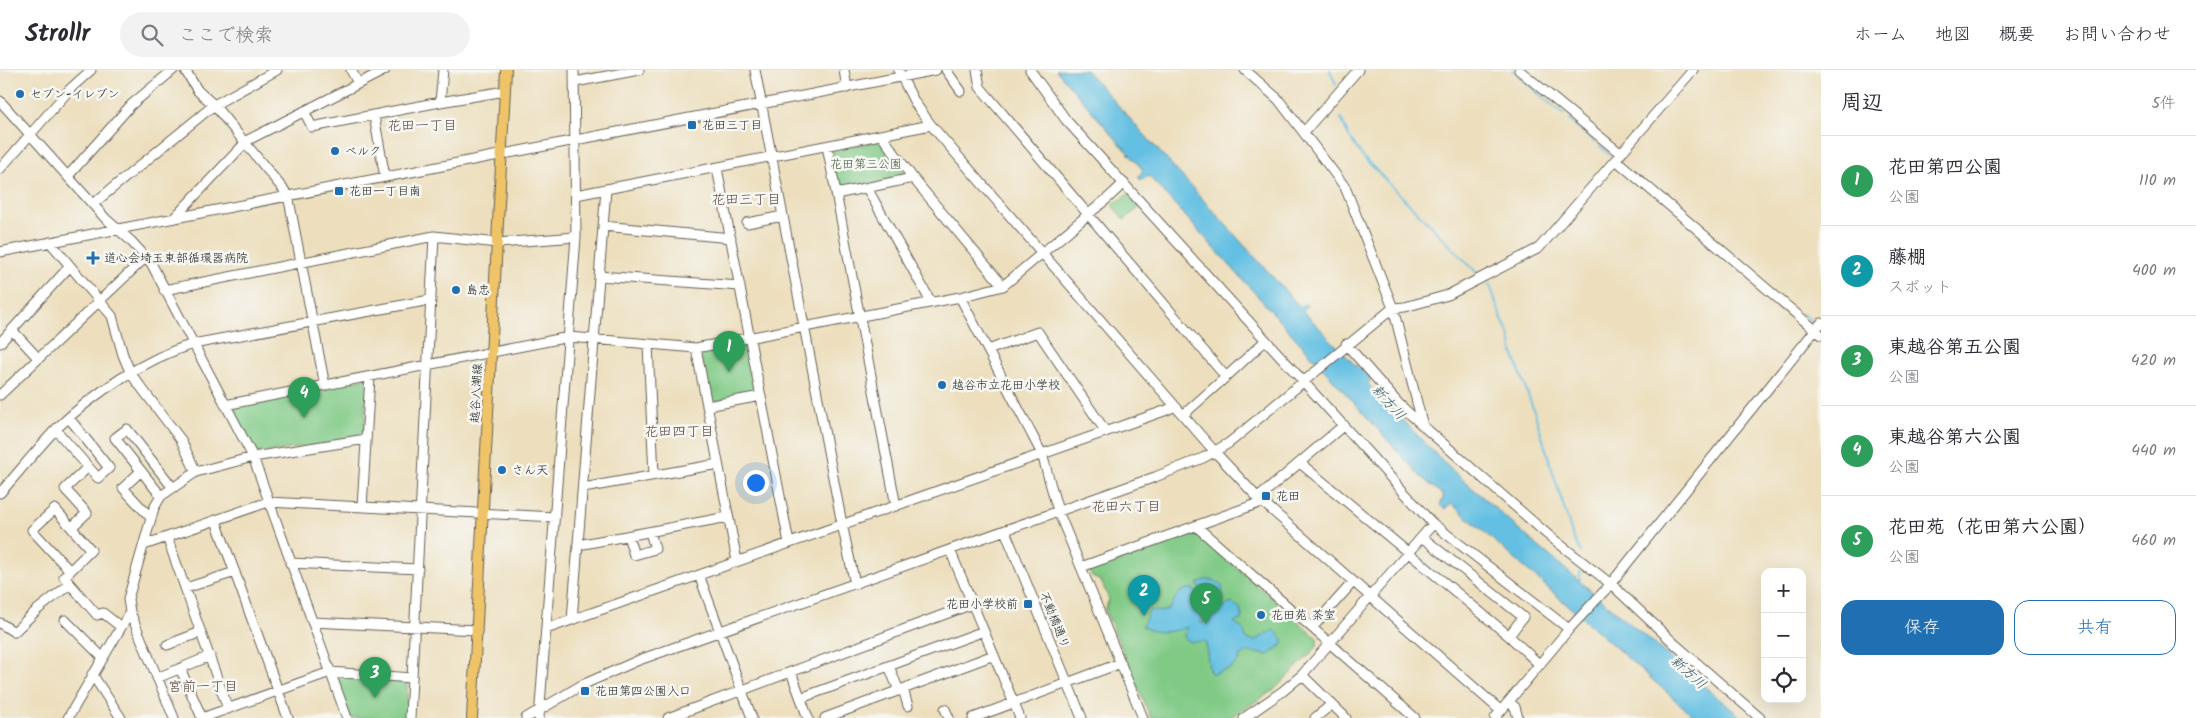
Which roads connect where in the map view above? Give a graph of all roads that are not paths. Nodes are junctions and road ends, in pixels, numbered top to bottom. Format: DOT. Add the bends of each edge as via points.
graph roads {
  1 [pos="91,70"];
  2 [pos="174,70"];
  3 [pos="184,70"];
  4 [pos="277,70"];
  5 [pos="351,70"];
  6 [pos="385,70"];
  7 [pos="443,70"];
  8 [pos="506,70"];
  9 [pos="574,70"];
  10 [pos="639,70"];
  11 [pos="755,70"];
  12 [pos="844,70"];
  13 [pos="936,70"];
  14 [pos="946,70"];
  15 [pos="977,70"];
  16 [pos="1030,70"];
  17 [pos="1245,70"];
  18 [pos="1358,70"];
  19 [pos="1518,70"];
  20 [pos="1693,70"];
  21 [pos="600,74"];
  22 [pos="900,74"];
  23 [pos="575,82"];
  24 [pos="358,83"];
  25 [pos="847,88"];
  26 [pos="505,91"];
  27 [pos="961,91"];
  28 [pos="0,101"];
  29 [pos="440,102"];
  30 [pos="214,105"];
  31 [pos="762,105"];
  32 [pos="304,111"];
  33 [pos="374,116"];
  34 [pos="931,126"];
  35 [pos="1304,132"];
  36 [pos="30,134"];
  37 [pos="881,135"];
  38 [pos="575,140"];
  39 [pos="245,144"];
  40 [pos="827,146"];
  41 [pos="502,154"];
  42 [pos="772,157"];
  43 [pos="1618,157"];
  44 [pos="717,168"];
  45 [pos="0,169"];
  46 [pos="68,176"];
  47 [pos="385,177"];
  48 [pos="913,178"];
  49 [pos="1124,183"];
  50 [pos="868,188"];
  51 [pos="606,189"];
  52 [pos="836,194"];
  53 [pos="576,195"];
  54 [pos="288,196"];
  55 [pos="93,204"];
  56 [pos="1087,214"];
  57 [pos="783,216"];
  58 [pos="174,218"];
  59 [pos="747,223"];
  60 [pos="603,226"];
  61 [pos="117,229"];
  62 [pos="434,236"];
  63 [pos="576,237"];
  64 [pos="731,238"];
  65 [pos="50,242"];
  66 [pos="498,243"];
  67 [pos="0,252"];
  68 [pos="1042,253"];
  69 [pos="146,256"];
  70 [pos="301,263"];
  71 [pos="70,266"];
  72 [pos="599,276"];
  73 [pos="740,286"];
  74 [pos="1002,286"];
  75 [pos="164,290"];
  76 [pos="960,297"];
  77 [pos="100,299"];
  78 [pos="430,300"];
  79 [pos="931,302"];
  80 [pos="1393,308"];
  81 [pos="860,316"];
  82 [pos="313,322"];
  83 [pos="804,326"];
  84 [pos="1819,329"];
  85 [pos="12,330"];
  86 [pos="569,337"];
  87 [pos="750,337"];
  88 [pos="594,339"];
  89 [pos="1266,340"];
  90 [pos="0,342"];
  91 [pos="193,344"];
  92 [pos="648,344"];
  93 [pos="1346,344"];
  94 [pos="696,348"];
  95 [pos="988,350"];
  96 [pos="491,353"];
  97 [pos="38,358"];
  98 [pos="428,365"];
  99 [pos="131,374"];
  100 [pos="370,377"];
  101 [pos="1226,377"];
  102 [pos="1305,382"];
  103 [pos="325,386"];
  104 [pos="0,395"];
  105 [pos="761,396"];
  106 [pos="225,405"];
  107 [pos="707,406"];
  108 [pos="1175,406"];
  109 [pos="1183,415"];
  110 [pos="69,418"];
  111 [pos="1344,425"];
  112 [pos="1423,426"];
  113 [pos="56,430"];
  114 [pos="1106,432"];
  115 [pos="366,439"];
  116 [pos="1215,452"];
  117 [pos="1042,454"];
  118 [pos="253,457"];
  119 [pos="1300,463"];
  120 [pos="718,464"];
  121 [pos="87,468"];
  122 [pos="141,471"];
  123 [pos="196,472"];
  124 [pos="654,475"];
  125 [pos="173,488"];
  126 [pos="583,488"];
  127 [pos="0,493"];
  128 [pos="161,496"];
  129 [pos="1260,500"];
  130 [pos="268,502"];
  131 [pos="896,506"];
  132 [pos="362,507"];
  133 [pos="421,510"];
  134 [pos="1058,511"];
  135 [pos="483,513"];
  136 [pos="555,517"];
  137 [pos="728,517"];
  138 [pos="151,518"];
  139 [pos="216,521"];
  140 [pos="842,524"];
  141 [pos="1433,524"];
  142 [pos="1196,526"];
  143 [pos="72,527"];
  144 [pos="1005,531"];
  145 [pos="650,532"];
  146 [pos="628,536"];
  147 [pos="167,537"];
  148 [pos="1422,537"];
  149 [pos="789,543"];
  150 [pos="144,545"];
  151 [pos="578,545"];
  152 [pos="950,550"];
  153 [pos="1409,553"];
  154 [pos="737,561"];
  155 [pos="290,563"];
  156 [pos="1081,567"];
  157 [pos="418,569"];
  158 [pos="70,571"];
  159 [pos="235,572"];
  160 [pos="699,575"];
  161 [pos="1353,582"];
  162 [pos="70,584"];
  163 [pos="855,584"];
  164 [pos="1610,586"];
  165 [pos="186,588"];
  166 [pos="1370,598"];
  167 [pos="972,604"];
  168 [pos="130,612"];
  169 [pos="65,620"];
  170 [pos="572,620"];
  171 [pos="312,622"];
  172 [pos="0,623"];
  173 [pos="120,627"];
  174 [pos="415,627"];
  175 [pos="1312,628"];
  176 [pos="546,629"];
  177 [pos="1569,629"];
  178 [pos="476,630"];
  179 [pos="984,631"];
  180 [pos="201,632"];
  181 [pos="720,632"];
  182 [pos="1509,636"];
  183 [pos="1330,644"];
  184 [pos="167,645"];
  185 [pos="994,655"];
  186 [pos="210,656"];
  187 [pos="102,657"];
  188 [pos="1121,663"];
  189 [pos="1540,665"];
  190 [pos="889,666"];
  191 [pos="180,668"];
  192 [pos="330,672"];
  193 [pos="791,672"];
  194 [pos="92,674"];
  195 [pos="1302,676"];
  196 [pos="157,678"];
  197 [pos="412,678"];
  198 [pos="1067,683"];
  199 [pos="278,690"];
  200 [pos="901,690"];
  201 [pos="742,691"];
  202 [pos="801,698"];
  203 [pos="1509,702"];
  204 [pos="1014,703"];
  205 [pos="1332,704"];
  206 [pos="908,706"];
  207 [pos="228,708"];
  208 [pos="693,709"];
  209 [pos="945,709"];
  210 [pos="540,713"];
  211 [pos="1498,714"];
  212 [pos="68,718"];
  213 [pos="121,718"];
  214 [pos="174,718"];
  215 [pos="202,718"];
  216 [pos="288,718"];
  217 [pos="347,718"];
  218 [pos="410,718"];
  219 [pos="472,718"];
  220 [pos="526,718"];
  221 [pos="668,718"];
  222 [pos="696,718"];
  223 [pos="752,718"];
  224 [pos="808,718"];
  225 [pos="826,718"];
  226 [pos="949,718"];
  227 [pos="973,718"];
  228 [pos="1020,718"];
  229 [pos="1082,718"];
  230 [pos="1143,718"];
  231 [pos="1244,718"];
  232 [pos="1315,718"];
  233 [pos="1346,718"];
  234 [pos="1415,718"];
  235 [pos="1518,718"];
  236 [pos="1760,718"];
  1 -- 36 [label="street"];
  2 -- 46 [label="street" via="132,105"];
  3 -- 30 [label="street" via="198,91"];
  4 -- 30 [label="street"];
  5 -- 24 [label="street"];
  6 -- 24 [label="street"];
  7 -- 29 [label="street"];
  8 -- 26 [label="main road, 越谷八潮線"];
  9 -- 23 [label="street"];
  10 -- 21 [label="street"];
  11 -- 31 [label="street"];
  12 -- 25 [label="street"];
  13 -- 22 [label="street"];
  14 -- 27 [label="street"];
  15 -- 56 [label="street" via="980,87"];
  16 -- 49 [label="street" via="1066,120"];
  17 -- 35 [label="street" via="1278,99"];
  18 -- 35 [label="street"];
  19 -- 43 [label="street"];
  20 -- 43 [label="street"];
  21 -- 23 [label="street"];
  22 -- 25 [label="street"];
  22 -- 34 [label="street"];
  23 -- 38 [label="street"];
  24 -- 32 [label="street"];
  25 -- 31 [label="street"];
  26 -- 29 [label="street"];
  26 -- 41 [label="main road, 越谷八潮線"];
  28 -- 36 [label="street"];
  29 -- 33 [label="street"];
  30 -- 39 [label="street"];
  30 -- 55 [label="street"];
  31 -- 38 [label="street"];
  31 -- 42 [label="street"];
  32 -- 33 [label="street" via="312,127"];
  32 -- 39 [label="street"];
  33 -- 47 [label="street"];
  34 -- 37 [label="street"];
  34 -- 68 [label="street"];
  35 -- 80 [label="street" via="1345,187"];
  36 -- 45 [label="street"];
  36 -- 46 [label="street"];
  37 -- 40 [label="street"];
  37 -- 48 [label="street"];
  38 -- 41 [label="street"];
  38 -- 53 [label="street"];
  39 -- 54 [label="street"];
  39 -- 58 [label="street"];
  40 -- 42 [label="street"];
  40 -- 52 [label="street"];
  41 -- 47 [label="street"];
  41 -- 66 [label="main road, 越谷八潮線"];
  42 -- 44 [label="street"];
  42 -- 57 [label="street"];
  43 -- 80 [label="street" via="1539,248 1448,294"];
  43 -- 84 [label="street"];
  44 -- 51 [label="street"];
  44 -- 64 [label="street"];
  46 -- 55 [label="street"];
  47 -- 54 [label="street"];
  48 -- 50 [label="street"];
  48 -- 74 [label="street"];
  49 -- 56 [label="street"];
  49 -- 89 [label="street"];
  50 -- 52 [label="street"];
  50 -- 79 [label="street"];
  51 -- 53 [label="street"];
  51 -- 60 [label="street"];
  52 -- 81 [label="street"];
  53 -- 63 [label="street"];
  54 -- 58 [label="street"];
  54 -- 70 [label="street"];
  55 -- 61 [label="street"];
  56 -- 68 [label="street"];
  56 -- 101 [label="street"];
  57 -- 59 [label="street"];
  57 -- 83 [label="street"];
  58 -- 61 [label="street"];
  60 -- 64 [label="street"];
  60 -- 72 [label="street"];
  61 -- 65 [label="street"];
  61 -- 69 [label="street"];
  62 -- 66 [label="street"];
  62 -- 70 [label="street"];
  62 -- 78 [label="street"];
  63 -- 66 [label="street"];
  63 -- 86 [label="street"];
  64 -- 73 [label="street"];
  65 -- 67 [label="street"];
  65 -- 71 [label="street"];
  66 -- 96 [label="main road, 越谷八潮線"];
  68 -- 74 [label="street"];
  68 -- 108 [label="street"];
  69 -- 75 [label="street"];
  69 -- 77 [label="street"];
  70 -- 75 [label="street"];
  70 -- 82 [label="street"];
  71 -- 77 [label="street"];
  71 -- 85 [label="street"];
  72 -- 73 [label="street"];
  72 -- 88 [label="street"];
  73 -- 87 [label="street"];
  74 -- 76 [label="street"];
  75 -- 91 [label="street"];
  76 -- 79 [label="street"];
  76 -- 95 [label="street"];
  77 -- 97 [label="street"];
  77 -- 99 [label="street" via="112,316"];
  78 -- 82 [label="street"];
  78 -- 98 [label="street"];
  79 -- 81 [label="street"];
  80 -- 93 [label="street"];
  80 -- 112 [label="street"];
  81 -- 83 [label="street"];
  81 -- 131 [label="street"];
  82 -- 91 [label="street"];
  82 -- 103 [label="street"];
  83 -- 87 [label="street"];
  83 -- 140 [label="street"];
  84 -- 164 [label="street"];
  85 -- 90 [label="street"];
  85 -- 97 [label="street"];
  86 -- 88 [label="street"];
  86 -- 96 [label="street"];
  86 -- 136 [label="street"];
  87 -- 94 [label="street"];
  87 -- 105 [label="street"];
  88 -- 92 [label="street"];
  88 -- 126 [label="street"];
  89 -- 101 [label="street"];
  89 -- 102 [label="street"];
  91 -- 99 [label="street" via="159,356"];
  91 -- 106 [label="street"];
  92 -- 94 [label="street"];
  92 -- 124 [label="street"];
  93 -- 102 [label="street"];
  93 -- 112 [label="street"];
  94 -- 107 [label="street"];
  95 -- 114 [label="street" via="1038,332"];
  95 -- 117 [label="street"];
  96 -- 98 [label="street"];
  96 -- 135 [label="main road, 越谷八潮線"];
  97 -- 104 [label="street"];
  98 -- 100 [label="street"];
  98 -- 133 [label="street"];
  99 -- 110 [label="street"];
  99 -- 123 [label="street" via="180,440"];
  100 -- 103 [label="street"];
  100 -- 115 [label="street"];
  101 -- 109 [label="street"];
  102 -- 111 [label="street"];
  102 -- 116 [label="street"];
  103 -- 106 [label="street"];
  105 -- 107 [label="street"];
  105 -- 149 [label="street"];
  106 -- 118 [label="street"];
  107 -- 120 [label="street"];
  108 -- 109 [label="street"];
  108 -- 114 [label="street"];
  109 -- 116 [label="street"];
  110 -- 113 [label="street"];
  110 -- 121 [label="street" via="109,468 98,478"];
  111 -- 119 [label="street"];
  111 -- 141 [label="street"];
  112 -- 164 [label="street"];
  113 -- 121 [label="street"];
  113 -- 127 [label="street"];
  114 -- 117 [label="street"];
  115 -- 118 [label="street"];
  115 -- 132 [label="street"];
  116 -- 129 [label="street"];
  116 -- 134 [label="street" via="1183,467"];
  117 -- 131 [label="street"];
  117 -- 134 [label="street"];
  118 -- 123 [label="street"];
  118 -- 130 [label="street"];
  119 -- 129 [label="street"];
  119 -- 153 [label="street"];
  120 -- 124 [label="street"];
  120 -- 137 [label="street"];
  121 -- 143 [label="street" via="65,489 86,513"];
  122 -- 125 [label="street" via="115,438 127,429"];
  122 -- 128 [label="street"];
  122 -- 138 [label="street" via="123,488"];
  123 -- 125 [label="street"];
  124 -- 126 [label="street"];
  125 -- 128 [label="street"];
  126 -- 151 [label="street"];
  128 -- 138 [label="street"];
  129 -- 142 [label="street"];
  129 -- 161 [label="street"];
  130 -- 132 [label="street"];
  130 -- 139 [label="street"];
  130 -- 155 [label="street"];
  131 -- 140 [label="street"];
  132 -- 133 [label="street"];
  133 -- 135 [label="street"];
  133 -- 157 [label="street"];
  134 -- 144 [label="street"];
  134 -- 156 [label="street"];
  135 -- 136 [label="street"];
  135 -- 178 [label="main road, 越谷八潮線"];
  136 -- 176 [label="street"];
  137 -- 145 [label="street"];
  137 -- 154 [label="street"];
  138 -- 150 [label="street"];
  139 -- 147 [label="street"];
  139 -- 159 [label="street"];
  140 -- 149 [label="street"];
  140 -- 163 [label="street"];
  141 -- 148 [label="street"];
  141 -- 177 [label="street"];
  142 -- 156 [label="street"];
  142 -- 175 [label="street"];
  143 -- 158 [label="street" via="91,550"];
  143 -- 158 [label="street" via="55,509 32,530"];
  144 -- 152 [label="street"];
  144 -- 198 [label="street, 不動橋通り"];
  145 -- 146 [label="street"];
  145 -- 146 [label="street" via="655,549 634,555"];
  146 -- 151 [label="street"];
  147 -- 150 [label="street"];
  147 -- 165 [label="street"];
  148 -- 153 [label="street"];
  148 -- 182 [label="street" via="1523,617"];
  149 -- 154 [label="street"];
  150 -- 168 [label="street" via="128,599"];
  151 -- 170 [label="street"];
  152 -- 163 [label="street"];
  152 -- 167 [label="street"];
  153 -- 166 [label="street"];
  153 -- 182 [label="street"];
  154 -- 160 [label="street"];
  155 -- 157 [label="street"];
  155 -- 171 [label="street"];
  156 -- 188 [label="street"];
  157 -- 174 [label="street"];
  158 -- 162 [label="street" via="64,577"];
  159 -- 165 [label="street"];
  159 -- 199 [label="street"];
  160 -- 170 [label="street"];
  160 -- 181 [label="street"];
  161 -- 166 [label="street"];
  161 -- 175 [label="street"];
  162 -- 172 [label="street" via="14,632"];
  162 -- 173 [label="street" via="97,615 103,613"];
  163 -- 181 [label="street"];
  164 -- 177 [label="street"];
  164 -- 236 [label="street"];
  165 -- 180 [label="street"];
  166 -- 183 [label="street"];
  166 -- 211 [label="street"];
  167 -- 179 [label="street"];
  167 -- 193 [label="street"];
  168 -- 173 [label="street"];
  168 -- 196 [label="street"];
  169 -- 187 [label="street"];
  170 -- 176 [label="street"];
  171 -- 174 [label="street"];
  171 -- 192 [label="street"];
  173 -- 187 [label="street"];
  174 -- 178 [label="street"];
  174 -- 197 [label="street"];
  175 -- 183 [label="street"];
  176 -- 210 [label="street"];
  177 -- 189 [label="street"];
  178 -- 219 [label="main road, 越谷八潮線"];
  179 -- 185 [label="street"];
  179 -- 190 [label="street"];
  180 -- 184 [label="street"];
  180 -- 186 [label="street"];
  181 -- 201 [label="street"];
  181 -- 210 [label="street" via="613,671"];
  182 -- 189 [label="street"];
  183 -- 195 [label="street"];
  183 -- 234 [label="street"];
  185 -- 200 [label="street"];
  185 -- 204 [label="street"];
  186 -- 191 [label="street"];
  186 -- 207 [label="street"];
  187 -- 194 [label="street"];
  188 -- 198 [label="street"];
  188 -- 230 [label="street"];
  189 -- 203 [label="street"];
  190 -- 200 [label="street"];
  190 -- 202 [label="street"];
  191 -- 196 [label="street"];
  191 -- 215 [label="street"];
  192 -- 197 [label="street"];
  192 -- 199 [label="street"];
  192 -- 217 [label="street"];
  193 -- 201 [label="street"];
  193 -- 202 [label="street"];
  194 -- 212 [label="street"];
  194 -- 213 [label="street"];
  195 -- 205 [label="street"];
  195 -- 231 [label="street"];
  196 -- 214 [label="street"];
  197 -- 218 [label="street"];
  198 -- 204 [label="street"];
  198 -- 229 [label="street, 不動橋通り"];
  199 -- 207 [label="street"];
  199 -- 216 [label="street"];
  200 -- 206 [label="street"];
  200 -- 225 [label="street"];
  201 -- 208 [label="street"];
  201 -- 223 [label="street"];
  202 -- 224 [label="street"];
  203 -- 211 [label="street"];
  203 -- 235 [label="street" via="1515,707"];
  204 -- 227 [label="street"];
  204 -- 228 [label="street"];
  205 -- 232 [label="street"];
  205 -- 233 [label="street"];
  207 -- 215 [label="street"];
  208 -- 221 [label="street"];
  208 -- 222 [label="street"];
  209 -- 226 [label="street"];
  210 -- 220 [label="street"];
}
